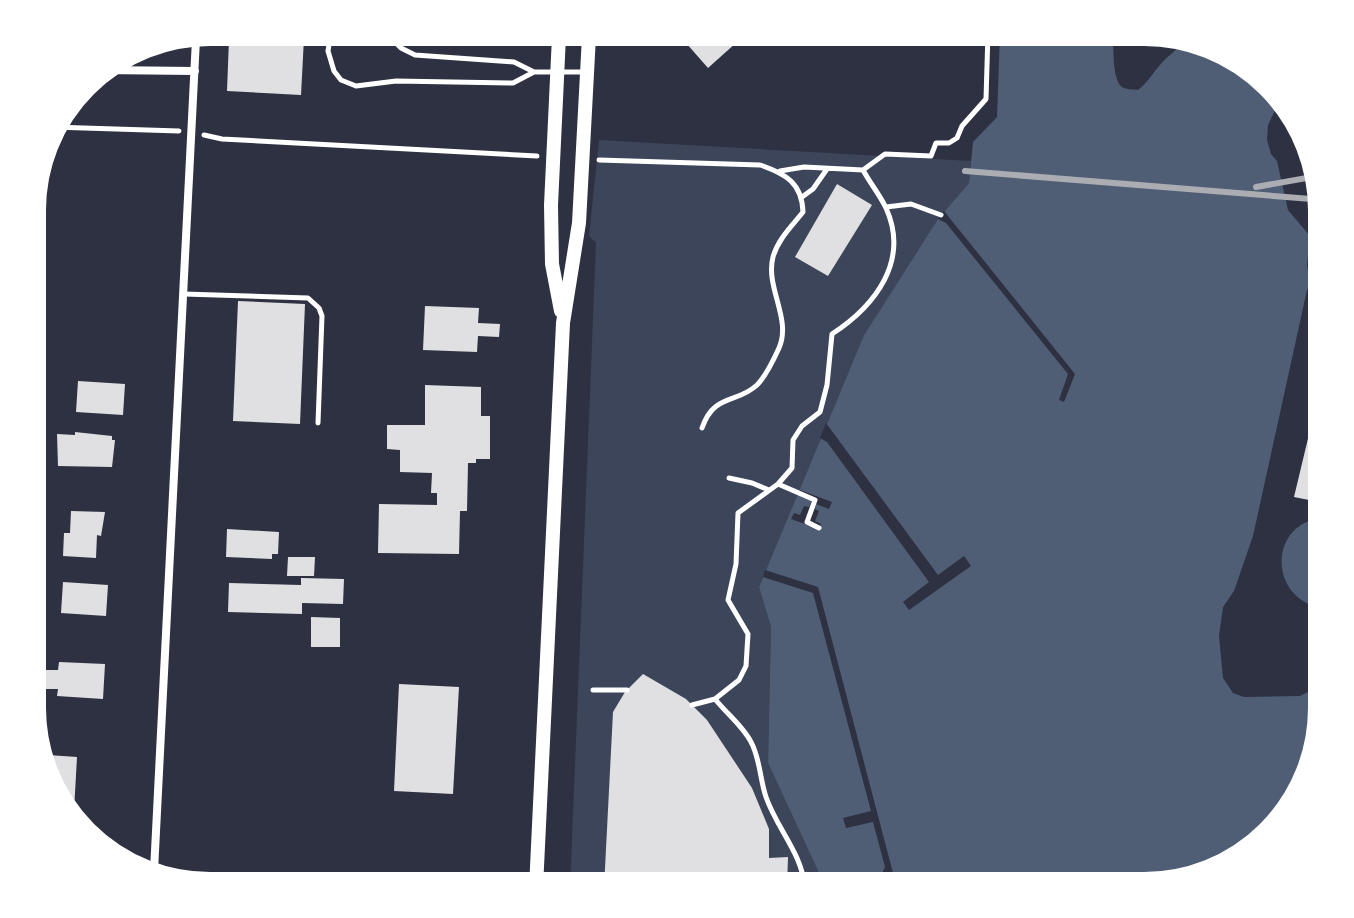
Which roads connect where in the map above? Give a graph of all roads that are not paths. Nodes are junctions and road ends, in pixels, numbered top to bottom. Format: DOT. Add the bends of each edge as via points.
graph roads {
  1 [pos="329,44"];
  2 [pos="397,44"];
  3 [pos="559,44"];
  4 [pos="589,44"];
  5 [pos="196,45"];
  6 [pos="121,70"];
  7 [pos="195,71"];
  8 [pos="534,72"];
  9 [pos="558,72"];
  10 [pos="587,72"];
  11 [pos="184,294"];
  12 [pos="563,323"];
  13 [pos="318,423"];
  14 [pos="154,864"];
  15 [pos="537,874"];
  1 -- 8 [label="lane" via="334,71 356,86 396,81 513,83"];
  2 -- 8 [label="lane" via="415,55 514,62"];
  3 -- 9 [label="main road"];
  4 -- 10 [label="main road"];
  5 -- 7 [label="street"];
  6 -- 7 [label="street"];
  7 -- 11 [label="street"];
  8 -- 9 [label="lane"];
  9 -- 10 [label="lane"];
  9 -- 12 [label="main road" via="551,219 552,264"];
  10 -- 12 [label="main road" via="579,223"];
  11 -- 13 [label="lane" via="314,302 322,316"];
  11 -- 14 [label="street"];
  12 -- 15 [label="main road"];
}
